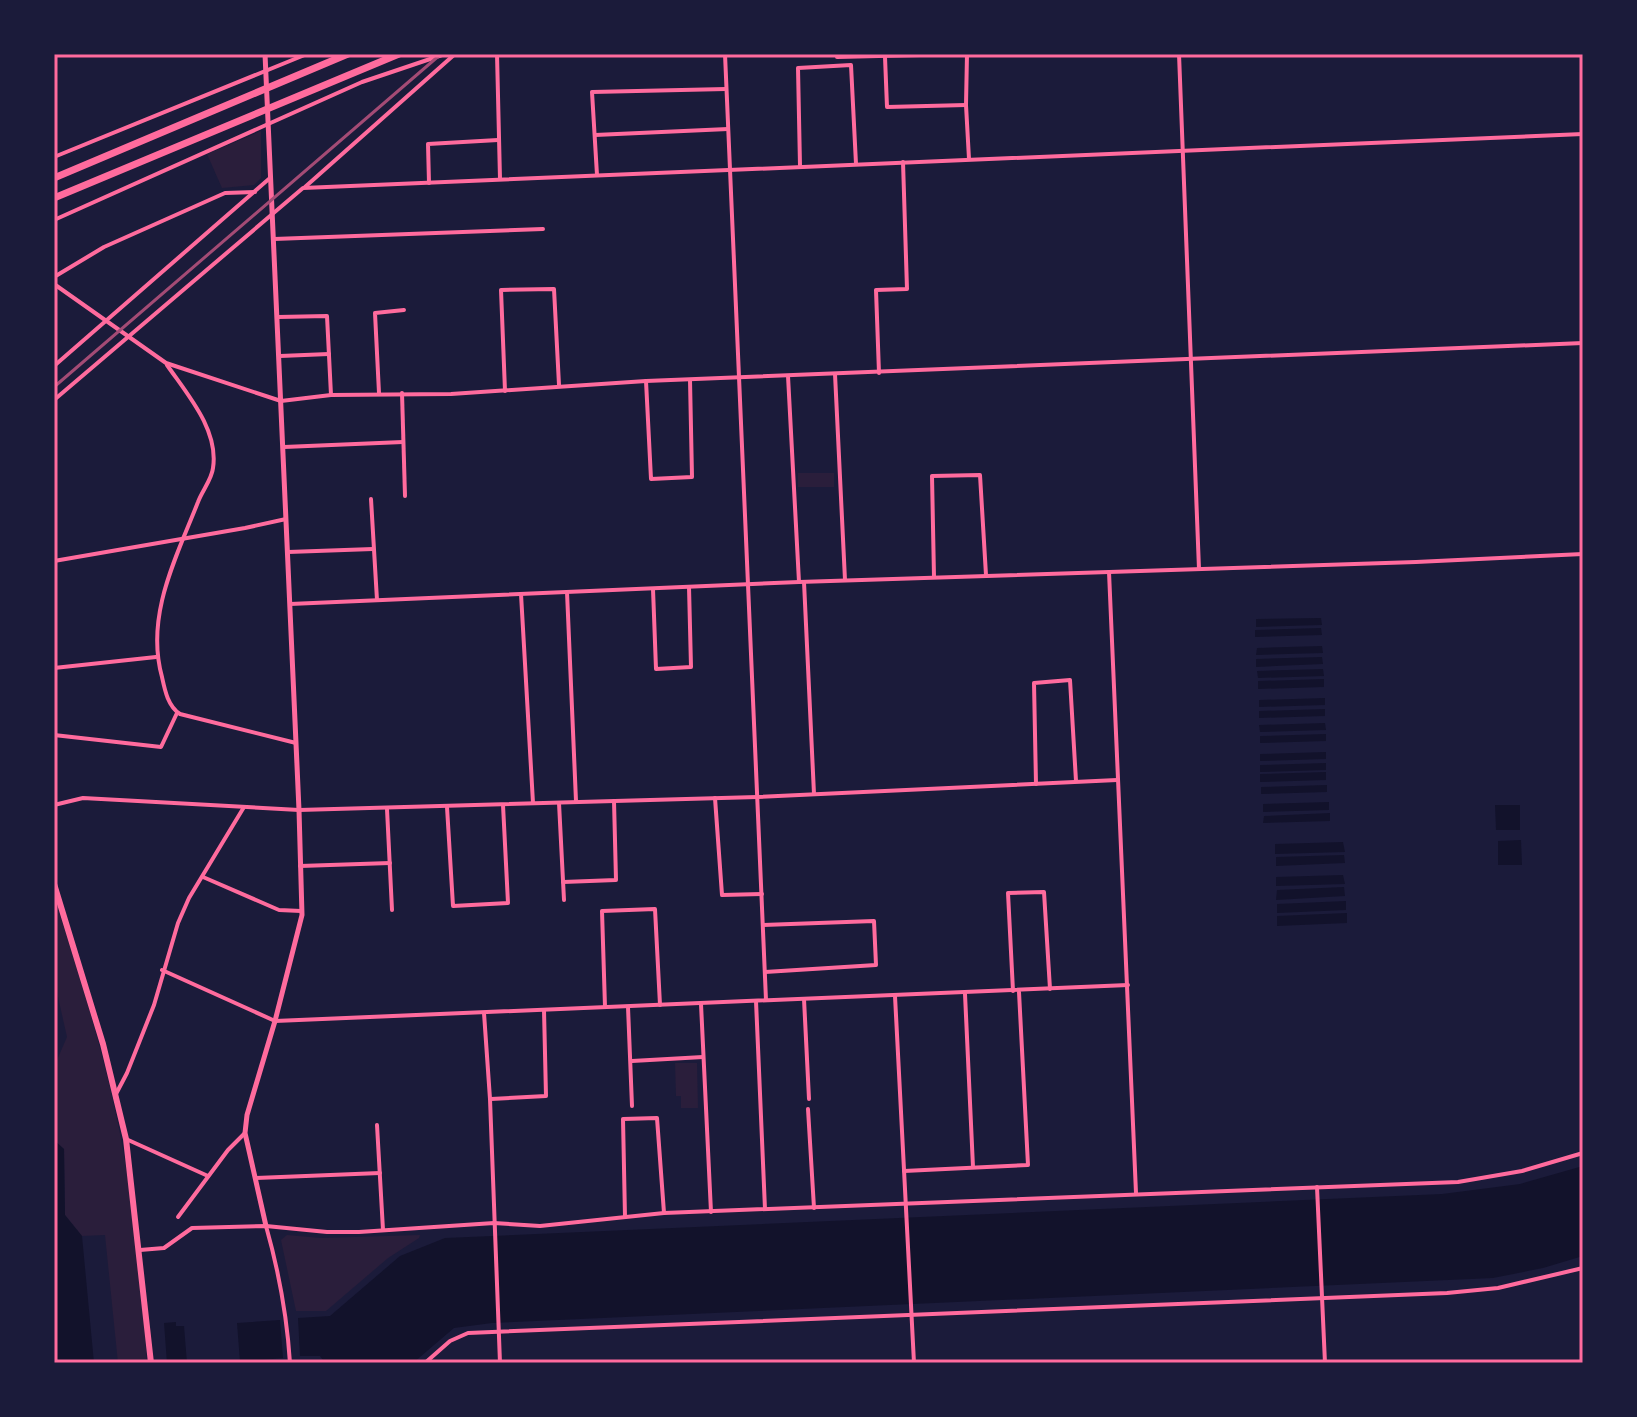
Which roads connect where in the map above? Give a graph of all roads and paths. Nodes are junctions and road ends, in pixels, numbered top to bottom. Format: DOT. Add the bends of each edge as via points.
graph roads {
  1 [pos="265,54"];
  2 [pos="307,54"];
  3 [pos="348,54"];
  4 [pos="399,54"];
  5 [pos="445,54"];
  6 [pos="455,54"];
  7 [pos="497,54"];
  8 [pos="725,54"];
  9 [pos="837,54"];
  10 [pos="964,54"];
  11 [pos="1179,54"];
  12 [pos="885,57"];
  13 [pos="266,70"];
  14 [pos="726,89"];
  15 [pos="966,105"];
  16 [pos="268,123"];
  17 [pos="728,129"];
  18 [pos="1583,134"];
  19 [pos="595,135"];
  20 [pos="498,140"];
  21 [pos="1184,150"];
  22 [pos="54,157"];
  23 [pos="969,159"];
  24 [pos="903,162"];
  25 [pos="856,164"];
  26 [pos="800,166"];
  27 [pos="730,169"];
  28 [pos="597,175"];
  29 [pos="54,178"];
  30 [pos="270,178"];
  31 [pos="500,179"];
  32 [pos="429,183"];
  33 [pos="303,188"];
  34 [pos="255,192"];
  35 [pos="54,198"];
  36 [pos="272,215"];
  37 [pos="54,220"];
  38 [pos="543,229"];
  39 [pos="274,239"];
  40 [pos="54,277"];
  41 [pos="54,284"];
  42 [pos="404,310"];
  43 [pos="278,317"];
  44 [pos="105,321"];
  45 [pos="128,336"];
  46 [pos="1583,343"];
  47 [pos="329,354"];
  48 [pos="280,356"];
  49 [pos="1192,360"];
  50 [pos="166,363"];
  51 [pos="54,366"];
  52 [pos="879,373"];
  53 [pos="835,374"];
  54 [pos="788,376"];
  55 [pos="738,378"];
  56 [pos="690,380"];
  57 [pos="646,381"];
  58 [pos="559,386"];
  59 [pos="505,391"];
  60 [pos="379,393"];
  61 [pos="402,393"];
  62 [pos="331,395"];
  63 [pos="54,400"];
  64 [pos="281,401"];
  65 [pos="403,442"];
  66 [pos="284,447"];
  67 [pos="405,496"];
  68 [pos="371,499"];
  69 [pos="286,519"];
  70 [pos="184,538"];
  71 [pos="374,549"];
  72 [pos="288,552"];
  73 [pos="1583,554"];
  74 [pos="54,561"];
  75 [pos="1199,569"];
  76 [pos="1109,572"];
  77 [pos="986,575"];
  78 [pos="934,577"];
  79 [pos="845,580"];
  80 [pos="801,582"];
  81 [pos="749,585"];
  82 [pos="689,587"];
  83 [pos="653,589"];
  84 [pos="567,592"];
  85 [pos="521,594"];
  86 [pos="377,600"];
  87 [pos="290,604"];
  88 [pos="156,657"];
  89 [pos="54,668"];
  90 [pos="177,713"];
  91 [pos="54,735"];
  92 [pos="296,743"];
  93 [pos="1117,780"];
  94 [pos="1076,781"];
  95 [pos="1036,784"];
  96 [pos="814,794"];
  97 [pos="757,797"];
  98 [pos="715,798"];
  99 [pos="614,801"];
  100 [pos="576,802"];
  101 [pos="559,803"];
  102 [pos="533,804"];
  103 [pos="54,805"];
  104 [pos="503,805"];
  105 [pos="244,807"];
  106 [pos="447,807"];
  107 [pos="387,809"];
  108 [pos="299,810"];
  109 [pos="390,863"];
  110 [pos="300,866"];
  111 [pos="202,876"];
  112 [pos="563,882"];
  113 [pos="54,884"];
  114 [pos="762,894"];
  115 [pos="564,900"];
  116 [pos="392,910"];
  117 [pos="301,911"];
  118 [pos="763,925"];
  119 [pos="162,970"];
  120 [pos="765,972"];
  121 [pos="1128,985"];
  122 [pos="1050,989"];
  123 [pos="1016,991"];
  124 [pos="965,993"];
  125 [pos="895,996"];
  126 [pos="804,999"];
  127 [pos="766,1000"];
  128 [pos="756,1001"];
  129 [pos="701,1004"];
  130 [pos="660,1005"];
  131 [pos="605,1007"];
  132 [pos="628,1007"];
  133 [pos="544,1010"];
  134 [pos="484,1013"];
  135 [pos="275,1021"];
  136 [pos="703,1057"];
  137 [pos="632,1061"];
  138 [pos="116,1094"];
  139 [pos="490,1099"];
  140 [pos="809,1099"];
  141 [pos="632,1106"];
  142 [pos="808,1109"];
  143 [pos="377,1125"];
  144 [pos="245,1133"];
  145 [pos="126,1139"];
  146 [pos="1583,1153"];
  147 [pos="973,1167"];
  148 [pos="904,1171"];
  149 [pos="380,1173"];
  150 [pos="208,1176"];
  151 [pos="253,1178"];
  152 [pos="1317,1187"];
  153 [pos="1136,1193"];
  154 [pos="907,1205"];
  155 [pos="814,1208"];
  156 [pos="765,1209"];
  157 [pos="711,1212"];
  158 [pos="664,1213"];
  159 [pos="178,1217"];
  160 [pos="625,1217"];
  161 [pos="494,1223"];
  162 [pos="266,1226"];
  163 [pos="383,1231"];
  164 [pos="140,1250"];
  165 [pos="1583,1268"];
  166 [pos="1322,1295"];
  167 [pos="912,1311"];
  168 [pos="499,1331"];
  169 [pos="290,1362"];
  170 [pos="151,1363"];
  171 [pos="425,1363"];
  172 [pos="500,1363"];
  173 [pos="914,1363"];
  174 [pos="1325,1363"];
  1 -- 13 [label="street"];
  2 -- 13 [label="street"];
  3 -- 29 [label="highway"];
  4 -- 35 [label="highway"];
  5 -- 16 [label="street" via="362,82"];
  6 -- 33 [label="street"];
  7 -- 20 [label="street"];
  8 -- 14 [label="street"];
  9 -- 12 [label="street"];
  10 -- 12 [label="street"];
  10 -- 15 [label="street"];
  11 -- 21 [label="street"];
  12 -- 15 [label="street" via="887,107"];
  13 -- 16 [label="street"];
  13 -- 22 [label="street"];
  14 -- 17 [label="street"];
  14 -- 19 [label="street" via="592,92"];
  15 -- 23 [label="street"];
  16 -- 30 [label="street"];
  16 -- 37 [label="street"];
  17 -- 19 [label="street"];
  17 -- 27 [label="street"];
  18 -- 21 [label="street"];
  19 -- 28 [label="street"];
  20 -- 31 [label="street"];
  20 -- 32 [label="street" via="428,144"];
  21 -- 23 [label="street"];
  21 -- 49 [label="street"];
  23 -- 24 [label="street"];
  24 -- 25 [label="street"];
  24 -- 52 [label="street" via="907,289 876,290"];
  25 -- 26 [label="street"];
  25 -- 26 [label="street" via="851,65 798,68"];
  26 -- 27 [label="street"];
  27 -- 28 [label="street"];
  27 -- 55 [label="street"];
  28 -- 31 [label="street"];
  30 -- 34 [label="street"];
  30 -- 36 [label="street"];
  31 -- 32 [label="street"];
  32 -- 33 [label="street"];
  33 -- 36 [label="street"];
  34 -- 40 [label="street" via="225,193 104,247"];
  34 -- 44 [label="street"];
  36 -- 39 [label="street"];
  36 -- 45 [label="street"];
  38 -- 39 [label="street"];
  39 -- 43 [label="street"];
  41 -- 44 [label="street"];
  42 -- 60 [label="street" via="375,313"];
  43 -- 47 [label="street" via="327,316"];
  43 -- 48 [label="street"];
  44 -- 45 [label="street"];
  44 -- 51 [label="street"];
  45 -- 50 [label="street"];
  45 -- 63 [label="street"];
  46 -- 49 [label="street"];
  47 -- 48 [label="street"];
  47 -- 62 [label="street"];
  48 -- 64 [label="street"];
  49 -- 52 [label="street"];
  49 -- 75 [label="street"];
  50 -- 64 [label="street"];
  50 -- 70 [label="street" via="211,438 214,469"];
  52 -- 53 [label="street"];
  53 -- 54 [label="street"];
  53 -- 79 [label="street"];
  54 -- 55 [label="street"];
  54 -- 80 [label="street"];
  55 -- 56 [label="street"];
  55 -- 81 [label="street"];
  56 -- 57 [label="street"];
  56 -- 57 [label="street" via="692,477 651,479"];
  57 -- 58 [label="street"];
  58 -- 59 [label="street"];
  58 -- 59 [label="street" via="554,289 501,290"];
  59 -- 61 [label="street"];
  60 -- 61 [label="street"];
  60 -- 62 [label="street"];
  61 -- 65 [label="street"];
  62 -- 64 [label="street"];
  64 -- 66 [label="street"];
  65 -- 66 [label="street"];
  65 -- 67 [label="street"];
  66 -- 69 [label="street"];
  68 -- 71 [label="street"];
  69 -- 70 [label="street"];
  69 -- 72 [label="street"];
  70 -- 74 [label="street"];
  70 -- 88 [label="street" via="166,579"];
  71 -- 72 [label="street"];
  71 -- 86 [label="street"];
  72 -- 87 [label="street"];
  73 -- 75 [label="street"];
  75 -- 76 [label="street"];
  76 -- 77 [label="street"];
  76 -- 93 [label="street"];
  77 -- 78 [label="street"];
  77 -- 78 [label="street" via="980,475 932,476"];
  78 -- 79 [label="street"];
  79 -- 80 [label="street"];
  80 -- 81 [label="street"];
  80 -- 96 [label="street"];
  81 -- 82 [label="street"];
  81 -- 97 [label="street"];
  82 -- 83 [label="street"];
  82 -- 83 [label="street" via="691,667 656,669"];
  83 -- 84 [label="street"];
  84 -- 85 [label="street"];
  84 -- 100 [label="street"];
  85 -- 86 [label="street"];
  85 -- 102 [label="street"];
  86 -- 87 [label="street"];
  87 -- 92 [label="street"];
  88 -- 89 [label="street"];
  88 -- 90 [label="street"];
  90 -- 91 [label="street" via="161,747"];
  90 -- 92 [label="street"];
  92 -- 108 [label="street"];
  93 -- 94 [label="street"];
  93 -- 121 [label="street"];
  94 -- 95 [label="street"];
  94 -- 95 [label="street" via="1070,680 1034,683"];
  95 -- 96 [label="street"];
  96 -- 97 [label="street"];
  97 -- 98 [label="street"];
  97 -- 114 [label="street"];
  98 -- 99 [label="street"];
  98 -- 114 [label="street" via="722,895"];
  99 -- 100 [label="street"];
  99 -- 112 [label="street" via="616,880"];
  100 -- 101 [label="street"];
  101 -- 102 [label="street"];
  101 -- 112 [label="street"];
  102 -- 104 [label="street"];
  103 -- 105 [label="street" via="83,798"];
  104 -- 106 [label="street"];
  104 -- 106 [label="street" via="508,903 453,906"];
  105 -- 108 [label="street"];
  105 -- 111 [label="street"];
  106 -- 107 [label="street"];
  107 -- 108 [label="street"];
  107 -- 109 [label="street"];
  108 -- 110 [label="street"];
  109 -- 110 [label="street"];
  109 -- 116 [label="street"];
  110 -- 117 [label="street"];
  111 -- 117 [label="street" via="279,910"];
  111 -- 119 [label="street"];
  112 -- 115 [label="street"];
  113 -- 138 [label="main road"];
  114 -- 118 [label="street"];
  117 -- 135 [label="street"];
  118 -- 120 [label="street"];
  118 -- 120 [label="street" via="874,921 876,965"];
  119 -- 135 [label="street"];
  119 -- 138 [label="street" via="154,1005"];
  120 -- 127 [label="street"];
  121 -- 122 [label="street"];
  121 -- 153 [label="street"];
  122 -- 123 [label="street"];
  122 -- 123 [label="street" via="1044,892 1008,893"];
  123 -- 124 [label="street"];
  123 -- 147 [label="street" via="1028,1165"];
  124 -- 125 [label="street"];
  124 -- 147 [label="street"];
  125 -- 126 [label="street"];
  125 -- 148 [label="street"];
  126 -- 127 [label="street"];
  126 -- 140 [label="street"];
  127 -- 128 [label="street"];
  128 -- 129 [label="street"];
  128 -- 156 [label="street"];
  129 -- 130 [label="street"];
  129 -- 136 [label="street"];
  130 -- 131 [label="street" via="655,909 602,911"];
  130 -- 132 [label="street"];
  131 -- 132 [label="street"];
  131 -- 133 [label="street"];
  132 -- 137 [label="street"];
  133 -- 134 [label="street"];
  133 -- 139 [label="street" via="546,1096"];
  134 -- 135 [label="street"];
  134 -- 139 [label="street"];
  135 -- 144 [label="street"];
  136 -- 137 [label="street"];
  136 -- 157 [label="street"];
  137 -- 141 [label="street"];
  138 -- 145 [label="main road"];
  139 -- 161 [label="street"];
  142 -- 155 [label="street"];
  143 -- 149 [label="street"];
  144 -- 150 [label="street"];
  144 -- 151 [label="street"];
  145 -- 150 [label="street"];
  145 -- 164 [label="main road"];
  146 -- 152 [label="street" via="1491,1179"];
  147 -- 148 [label="street"];
  148 -- 154 [label="street"];
  149 -- 151 [label="street"];
  149 -- 163 [label="street"];
  150 -- 159 [label="street"];
  151 -- 162 [label="street"];
  152 -- 153 [label="street"];
  152 -- 166 [label="street"];
  153 -- 154 [label="street"];
  154 -- 155 [label="street"];
  154 -- 167 [label="street"];
  155 -- 156 [label="street"];
  156 -- 157 [label="street"];
  157 -- 158 [label="street"];
  158 -- 160 [label="street"];
  158 -- 160 [label="street" via="657,1118 623,1119"];
  160 -- 161 [label="street" via="540,1226"];
  161 -- 163 [label="street"];
  161 -- 168 [label="street"];
  162 -- 163 [label="street"];
  162 -- 164 [label="street" via="192,1228 164,1248"];
  162 -- 169 [label="street" via="279,1272"];
  164 -- 170 [label="main road"];
  165 -- 166 [label="street" via="1498,1288"];
  166 -- 167 [label="street"];
  166 -- 174 [label="street"];
  167 -- 168 [label="street"];
  167 -- 173 [label="street"];
  168 -- 171 [label="street" via="457,1336"];
  168 -- 172 [label="street"];
}
